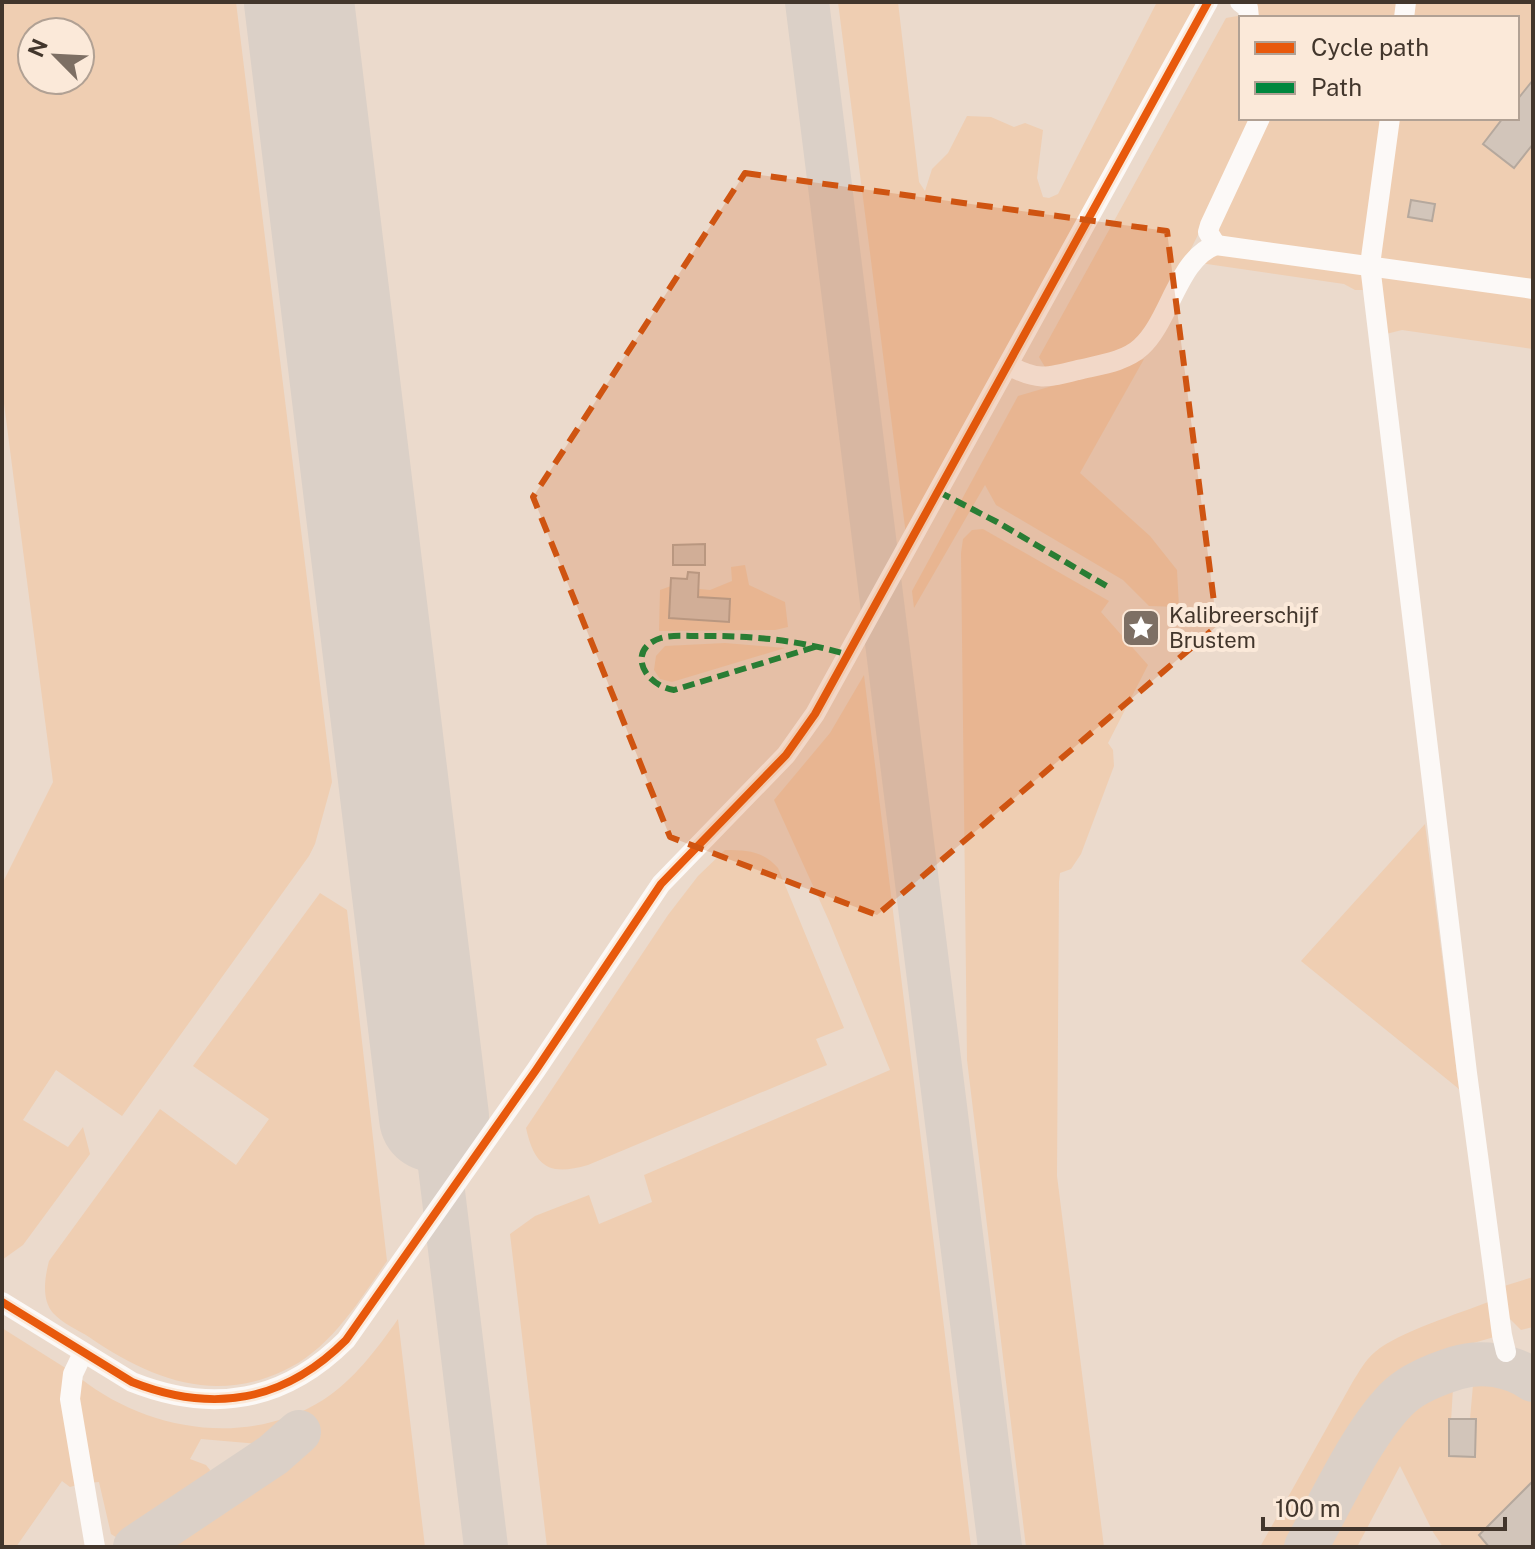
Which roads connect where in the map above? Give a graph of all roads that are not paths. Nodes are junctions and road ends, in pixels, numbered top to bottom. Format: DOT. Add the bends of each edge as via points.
graph roads {
  1 [pos="1208,2"];
  2 [pos="1259,120"];
  3 [pos="1390,120"];
  4 [pos="1216,245"];
  5 [pos="1370,265"];
  6 [pos="1533,289"];
  7 [pos="1008,365"];
  8 [pos="2,1302"];
  9 [pos="1506,1352"];
  10 [pos="83,1353"];
  11 [pos="95,1547"];
  1 -- 7 [label="street"];
  2 -- 4 [label="street" via="1210,225"];
  3 -- 5 [label="street"];
  4 -- 5 [label="street"];
  4 -- 7 [label="street" via="1198,255 1138,350 1048,378 1029,377"];
  5 -- 6 [label="street"];
  5 -- 9 [label="street" via="1470,1098"];
  7 -- 10 [label="street" via="806,728 661,884 346,1340 285,1384 215,1399 153,1390"];
  8 -- 10 [label="street"];
  10 -- 11 [label="street" via="70,1399"];
}
